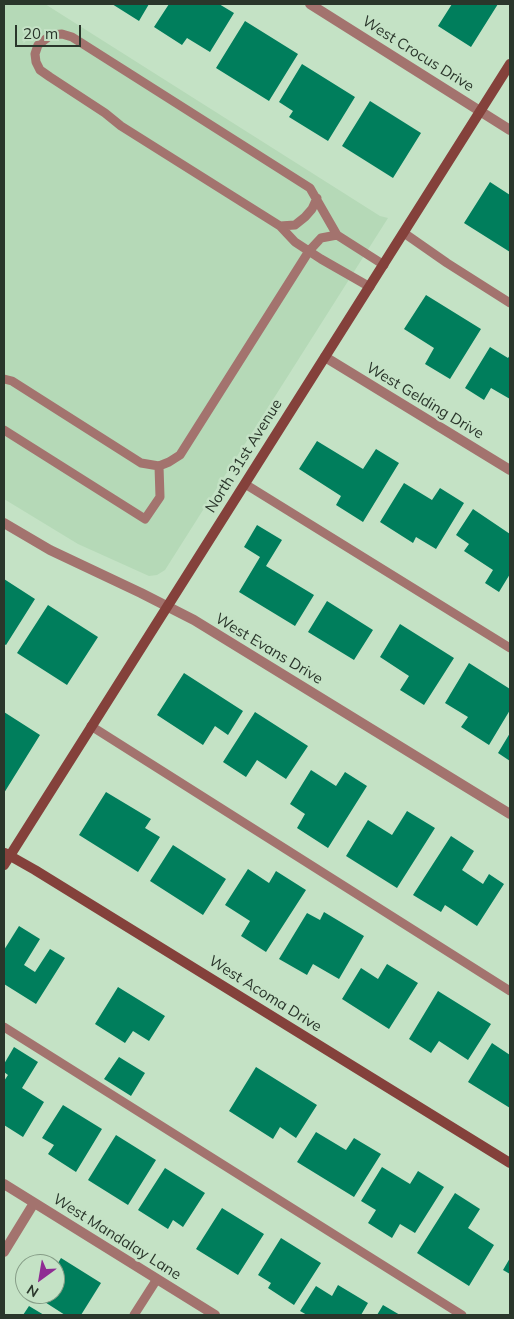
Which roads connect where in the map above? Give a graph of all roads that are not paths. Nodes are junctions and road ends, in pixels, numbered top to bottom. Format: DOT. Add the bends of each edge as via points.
graph roads {
  1 [pos="310,4"];
  2 [pos="510,64"];
  3 [pos="480,110"];
  4 [pos="510,130"];
  5 [pos="317,198"];
  6 [pos="280,226"];
  7 [pos="404,234"];
  8 [pos="337,235"];
  9 [pos="309,251"];
  10 [pos="384,265"];
  11 [pos="370,287"];
  12 [pos="510,302"];
  13 [pos="325,357"];
  14 [pos="4,379"];
  15 [pos="4,430"];
  16 [pos="159,466"];
  17 [pos="510,470"];
  18 [pos="245,484"];
  19 [pos="4,523"];
  20 [pos="168,606"];
  21 [pos="510,648"];
  22 [pos="91,726"];
  23 [pos="510,814"];
  24 [pos="6,858"];
  25 [pos="510,991"];
  26 [pos="4,1027"];
  27 [pos="510,1163"];
  28 [pos="4,1184"];
  29 [pos="34,1203"];
  30 [pos="4,1252"];
  31 [pos="157,1279"];
  32 [pos="134,1315"];
  33 [pos="215,1315"];
  34 [pos="462,1315"];
  1 -- 3 [label="street, West Crocus Drive"];
  2 -- 3 [label="street, North 31st Avenue"];
  3 -- 4 [label="street, West Crocus Drive"];
  3 -- 7 [label="street, North 31st Avenue"];
  5 -- 6 [label="lane" via="312,209 295,225"];
  5 -- 6 [label="lane" via="310,188 72,37 51,35 38,45 35,54 40,70 121,126"];
  5 -- 8 [label="lane"];
  6 -- 9 [label="lane"];
  7 -- 10 [label="street, North 31st Avenue"];
  7 -- 12 [label="lane"];
  8 -- 9 [label="lane" via="322,238"];
  8 -- 10 [label="lane"];
  9 -- 11 [label="lane"];
  9 -- 16 [label="lane" via="180,455"];
  10 -- 11 [label="street, North 31st Avenue"];
  11 -- 13 [label="street, North 31st Avenue"];
  13 -- 17 [label="street, West Gelding Drive"];
  13 -- 18 [label="street, North 31st Avenue"];
  14 -- 16 [label="lane" via="141,463"];
  15 -- 16 [label="lane" via="145,520 160,497"];
  18 -- 20 [label="street, North 31st Avenue"];
  18 -- 21 [label="lane"];
  19 -- 20 [label="street, West Evans Drive" via="50,550"];
  20 -- 22 [label="street, North 31st Avenue"];
  20 -- 23 [label="street, West Evans Drive"];
  22 -- 24 [label="street, North 31st Avenue"];
  22 -- 25 [label="lane"];
  24 -- 27 [label="street, West Acoma Drive" via="35,870"];
  26 -- 34 [label="lane"];
  28 -- 29 [label="street, West Mandalay Lane"];
  29 -- 30 [label="street"];
  29 -- 31 [label="street, West Mandalay Lane"];
  31 -- 32 [label="lane"];
  31 -- 33 [label="street, West Mandalay Lane"];
}
